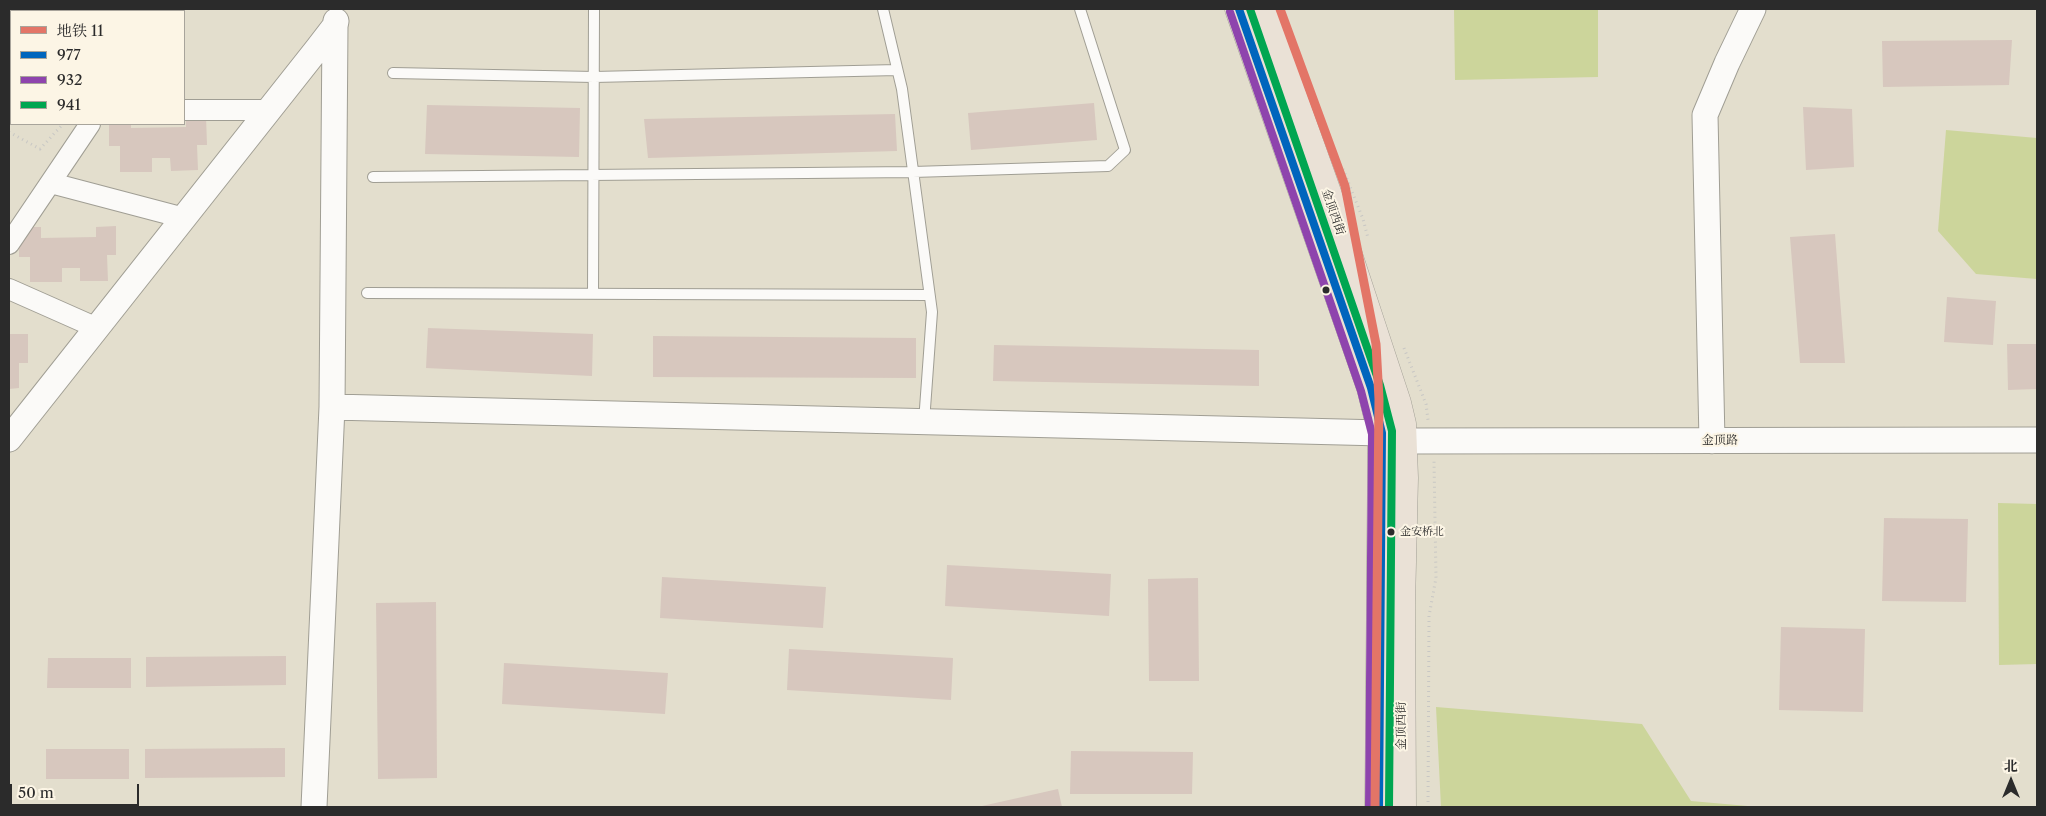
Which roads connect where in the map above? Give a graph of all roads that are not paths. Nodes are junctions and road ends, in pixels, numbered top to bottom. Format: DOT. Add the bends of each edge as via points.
graph roads {
  1 [pos="594,9"];
  2 [pos="883,9"];
  3 [pos="1080,9"];
  4 [pos="1239,9"];
  5 [pos="1262,9"];
  6 [pos="1753,9"];
  7 [pos="336,17"];
  8 [pos="897,70"];
  9 [pos="393,72"];
  10 [pos="594,76"];
  11 [pos="185,110"];
  12 [pos="269,110"];
  13 [pos="89,125"];
  14 [pos="913,172"];
  15 [pos="593,175"];
  16 [pos="372,177"];
  17 [pos="50,183"];
  18 [pos="184,218"];
  19 [pos="9,244"];
  20 [pos="9,289"];
  21 [pos="367,293"];
  22 [pos="593,294"];
  23 [pos="929,295"];
  24 [pos="97,328"];
  25 [pos="332,407"];
  26 [pos="924,423"];
  27 [pos="1393,437"];
  28 [pos="9,439"];
  29 [pos="2037,440"];
  30 [pos="1712,441"];
  31 [pos="314,807"];
  32 [pos="1379,807"];
  33 [pos="1402,807"];
  1 -- 10 [label="lane"];
  2 -- 8 [label="lane"];
  3 -- 14 [label="lane" via="1125,150 1108,166"];
  4 -- 27 [label="highway, 金顶西街" via="1373,396"];
  5 -- 27 [label="highway, 金顶西街" via="1397,403"];
  6 -- 30 [label="street" via="1705,115"];
  7 -- 12 [label="street"];
  7 -- 25 [label="street"];
  8 -- 10 [label="lane"];
  8 -- 14 [label="lane"];
  9 -- 10 [label="lane"];
  10 -- 15 [label="lane"];
  11 -- 12 [label="street"];
  12 -- 18 [label="street"];
  13 -- 17 [label="street"];
  14 -- 15 [label="lane"];
  14 -- 23 [label="lane"];
  15 -- 16 [label="lane"];
  15 -- 22 [label="lane"];
  17 -- 18 [label="street"];
  17 -- 19 [label="street"];
  18 -- 24 [label="street"];
  20 -- 24 [label="street"];
  21 -- 22 [label="lane"];
  22 -- 23 [label="lane"];
  23 -- 26 [label="lane" via="932,312"];
  24 -- 28 [label="street"];
  25 -- 26 [label="street, 金顶路"];
  25 -- 31 [label="street"];
  26 -- 27 [label="street, 金顶路"];
  27 -- 30 [label="street, 金顶路"];
  27 -- 32 [label="highway, 金顶西街"];
  27 -- 33 [label="highway, 金顶西街"];
  29 -- 30 [label="street, 金顶路"];
}
